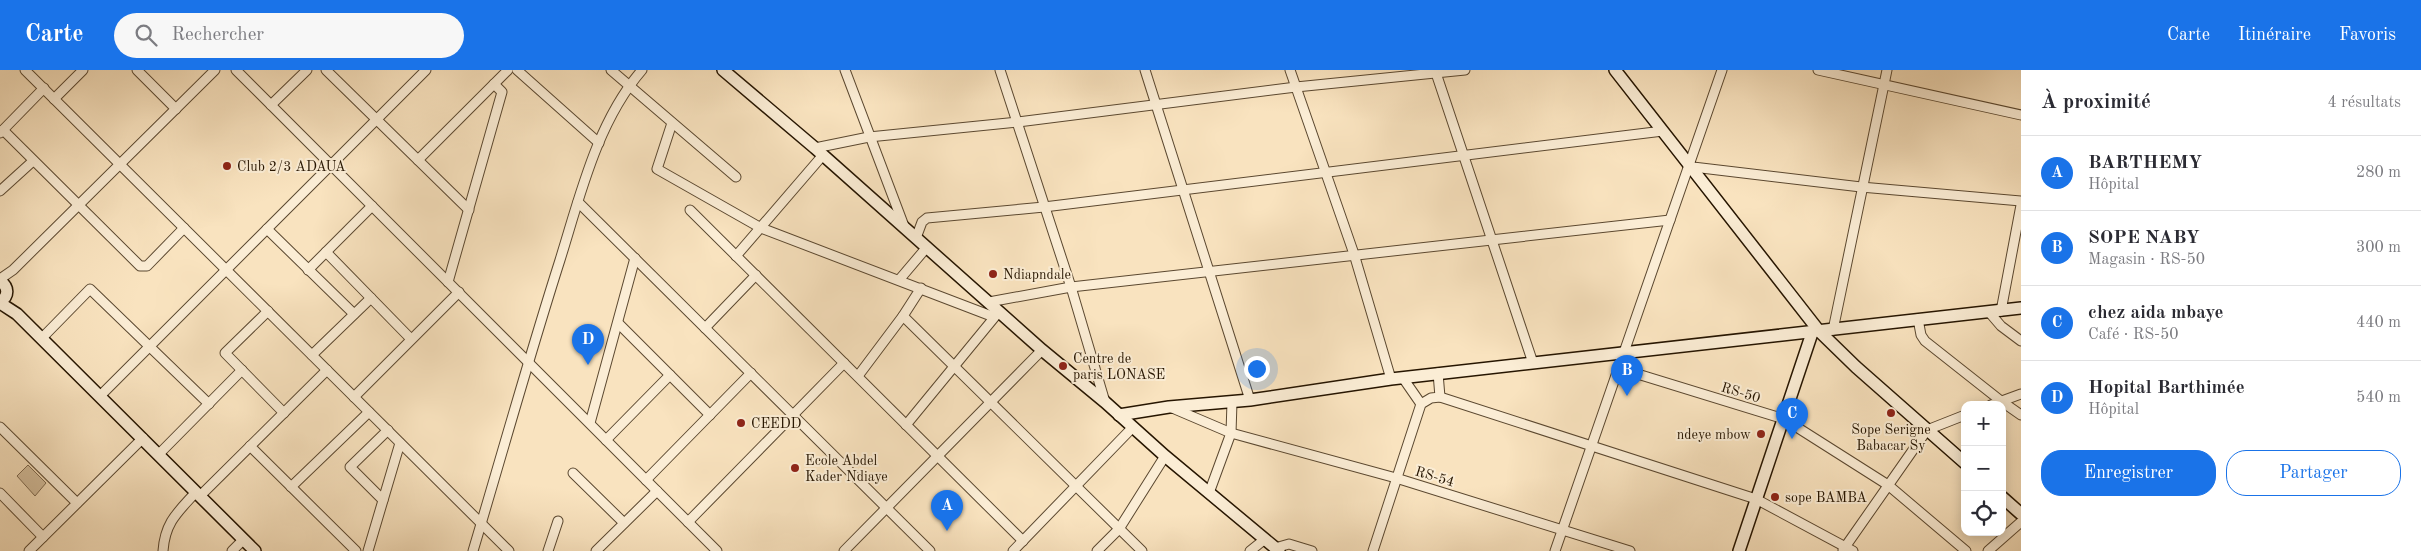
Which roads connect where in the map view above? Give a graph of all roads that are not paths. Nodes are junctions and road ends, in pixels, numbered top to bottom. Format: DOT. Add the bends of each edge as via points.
graph roads {
  1 [pos="25,70"];
  2 [pos="83,70"];
  3 [pos="138,70"];
  4 [pos="215,70"];
  5 [pos="236,70"];
  6 [pos="307,70"];
  7 [pos="326,70"];
  8 [pos="426,70"];
  9 [pos="508,70"];
  10 [pos="516,70"];
  11 [pos="611,70"];
  12 [pos="642,70"];
  13 [pos="723,70"];
  14 [pos="845,70"];
  15 [pos="1000,70"];
  16 [pos="1146,70"];
  17 [pos="1290,70"];
  18 [pos="1465,70"];
  19 [pos="1615,70"];
  20 [pos="1722,70"];
  21 [pos="1818,70"];
  22 [pos="1887,70"];
  23 [pos="1436,72"];
  24 [pos="494,84"];
  25 [pos="1884,85"];
  26 [pos="629,86"];
  27 [pos="1296,87"];
  28 [pos="44,88"];
  29 [pos="54,99"];
  30 [pos="1156,104"];
  31 [pos="271,105"];
  32 [pos="176,109"];
  33 [pos="2021,116"];
  34 [pos="377,119"];
  35 [pos="1018,122"];
  36 [pos="672,123"];
  37 [pos="1663,131"];
  38 [pos="1,132"];
  39 [pos="869,137"];
  40 [pos="599,144"];
  41 [pos="819,152"];
  42 [pos="1463,154"];
  43 [pos="418,160"];
  44 [pos="33,161"];
  45 [pos="120,164"];
  46 [pos="331,165"];
  47 [pos="1691,165"];
  48 [pos="1325,172"];
  49 [pos="736,177"];
  50 [pos="1861,187"];
  51 [pos="1183,188"];
  52 [pos="0,191"];
  53 [pos="2021,201"];
  54 [pos="578,202"];
  55 [pos="2021,205"];
  56 [pos="78,206"];
  57 [pos="372,206"];
  58 [pos="1044,207"];
  59 [pos="469,210"];
  60 [pos="690,210"];
  61 [pos="1670,220"];
  62 [pos="184,228"];
  63 [pos="761,228"];
  64 [pos="905,228"];
  65 [pos="267,229"];
  66 [pos="916,238"];
  67 [pos="1492,240"];
  68 [pos="927,247"];
  69 [pos="326,252"];
  70 [pos="1354,254"];
  71 [pos="736,256"];
  72 [pos="635,258"];
  73 [pos="226,270"];
  74 [pos="308,270"];
  75 [pos="1210,271"];
  76 [pos="756,276"];
  77 [pos="899,280"];
  78 [pos="448,282"];
  79 [pos="1071,286"];
  80 [pos="921,288"];
  81 [pos="2,291"];
  82 [pos="459,292"];
  83 [pos="371,298"];
  84 [pos="989,302"];
  85 [pos="2021,308"];
  86 [pos="268,311"];
  87 [pos="2001,311"];
  88 [pos="1989,312"];
  89 [pos="354,314"];
  90 [pos="997,314"];
  91 [pos="903,316"];
  92 [pos="1918,319"];
  93 [pos="618,323"];
  94 [pos="705,328"];
  95 [pos="1833,330"];
  96 [pos="1816,332"];
  97 [pos="42,338"];
  98 [pos="412,339"];
  99 [pos="2021,342"];
  100 [pos="150,346"];
  101 [pos="1042,350"];
  102 [pos="1624,352"];
  103 [pos="312,355"];
  104 [pos="528,362"];
  105 [pos="844,363"];
  106 [pos="1533,363"];
  107 [pos="954,366"];
  108 [pos="1618,368"];
  109 [pos="242,370"];
  110 [pos="327,370"];
  111 [pos="750,373"];
  112 [pos="1438,373"];
  113 [pos="670,376"];
  114 [pos="858,376"];
  115 [pos="1403,378"];
  116 [pos="1391,379"];
  117 [pos="2021,394"];
  118 [pos="100,396"];
  119 [pos="354,397"];
  120 [pos="1440,397"];
  121 [pos="1250,400"];
  122 [pos="990,401"];
  123 [pos="2000,401"];
  124 [pos="1105,402"];
  125 [pos="1232,402"];
  126 [pos="209,404"];
  127 [pos="1421,404"];
  128 [pos="2006,405"];
  129 [pos="1169,407"];
  130 [pos="369,412"];
  131 [pos="284,413"];
  132 [pos="710,414"];
  133 [pos="793,415"];
  134 [pos="1119,415"];
  135 [pos="2021,415"];
  136 [pos="1961,417"];
  137 [pos="1784,420"];
  138 [pos="590,423"];
  139 [pos="906,425"];
  140 [pos="0,427"];
  141 [pos="1133,427"];
  142 [pos="388,430"];
  143 [pos="1927,430"];
  144 [pos="1231,432"];
  145 [pos="143,438"];
  146 [pos="606,440"];
  147 [pos="400,443"];
  148 [pos="1590,445"];
  149 [pos="250,446"];
  150 [pos="159,454"];
  151 [pos="937,456"];
  152 [pos="1165,456"];
  153 [pos="1961,460"];
  154 [pos="574,473"];
  155 [pos="1396,478"];
  156 [pos="646,480"];
  157 [pos="1888,485"];
  158 [pos="1076,486"];
  159 [pos="291,487"];
  160 [pos="657,491"];
  161 [pos="0,493"];
  162 [pos="1209,493"];
  163 [pos="198,494"];
  164 [pos="1756,499"];
  165 [pos="383,500"];
  166 [pos="2006,501"];
  167 [pos="77,503"];
  168 [pos="886,508"];
  169 [pos="2021,514"];
  170 [pos="558,522"];
  171 [pos="688,522"];
  172 [pos="2021,522"];
  173 [pos="624,523"];
  174 [pos="481,524"];
  175 [pos="1119,528"];
  176 [pos="1562,530"];
  177 [pos="43,537"];
  178 [pos="1265,539"];
  179 [pos="243,540"];
  180 [pos="1024,541"];
  181 [pos="1847,549"];
  182 [pos="1277,550"];
  183 [pos="29,551"];
  184 [pos="163,551"];
  185 [pos="232,551"];
  186 [pos="255,551"];
  187 [pos="356,551"];
  188 [pos="368,551"];
  189 [pos="473,551"];
  190 [pos="509,551"];
  191 [pos="548,551"];
  192 [pos="596,551"];
  193 [pos="717,551"];
  194 [pos="844,551"];
  195 [pos="930,551"];
  196 [pos="1013,551"];
  197 [pos="1097,551"];
  198 [pos="1142,551"];
  199 [pos="1250,551"];
  200 [pos="1312,551"];
  201 [pos="1373,551"];
  202 [pos="1555,551"];
  203 [pos="1630,551"];
  204 [pos="1739,551"];
  205 [pos="1966,551"];
  206 [pos="1988,551"];
  1 -- 28 [label="street"];
  2 -- 29 [label="street"];
  3 -- 32 [label="street"];
  4 -- 32 [label="street"];
  5 -- 31 [label="street"];
  6 -- 31 [label="street"];
  7 -- 34 [label="street"];
  8 -- 34 [label="street"];
  9 -- 24 [label="street"];
  10 -- 40 [label="street"];
  11 -- 26 [label="street"];
  12 -- 26 [label="street"];
  13 -- 41 [label="street"];
  14 -- 39 [label="street"];
  15 -- 35 [label="street"];
  16 -- 30 [label="street"];
  17 -- 27 [label="street"];
  18 -- 23 [label="street"];
  19 -- 37 [label="street"];
  20 -- 47 [label="street"];
  21 -- 25 [label="street"];
  22 -- 25 [label="street"];
  23 -- 27 [label="street"];
  23 -- 42 [label="street"];
  24 -- 43 [label="street"];
  24 -- 59 [label="street" via="502,92"];
  25 -- 33 [label="street"];
  25 -- 50 [label="street"];
  26 -- 36 [label="street"];
  26 -- 40 [label="street"];
  27 -- 30 [label="street"];
  27 -- 48 [label="street"];
  28 -- 29 [label="street"];
  28 -- 38 [label="street"];
  29 -- 45 [label="street"];
  30 -- 35 [label="street"];
  30 -- 51 [label="street"];
  31 -- 46 [label="street"];
  32 -- 45 [label="street"];
  34 -- 43 [label="street"];
  34 -- 46 [label="street"];
  35 -- 39 [label="street"];
  35 -- 58 [label="street"];
  36 -- 49 [label="street"];
  36 -- 63 [label="street" via="657,169"];
  37 -- 42 [label="street"];
  37 -- 47 [label="street"];
  38 -- 44 [label="street"];
  39 -- 41 [label="street"];
  39 -- 64 [label="street"];
  40 -- 54 [label="street"];
  41 -- 63 [label="street"];
  41 -- 64 [label="street"];
  42 -- 48 [label="street"];
  42 -- 67 [label="street"];
  43 -- 59 [label="street"];
  44 -- 52 [label="street"];
  44 -- 56 [label="street"];
  45 -- 56 [label="street"];
  45 -- 62 [label="street"];
  46 -- 57 [label="street"];
  46 -- 65 [label="street"];
  47 -- 50 [label="street"];
  47 -- 61 [label="street"];
  47 -- 96 [label="street"];
  48 -- 51 [label="street"];
  48 -- 70 [label="street"];
  50 -- 53 [label="street"];
  50 -- 95 [label="street"];
  51 -- 58 [label="street"];
  51 -- 75 [label="street"];
  54 -- 72 [label="street"];
  54 -- 104 [label="street"];
  55 -- 87 [label="street"];
  56 -- 62 [label="street" via="144,267"];
  56 -- 81 [label="street" via="13,270"];
  57 -- 69 [label="street"];
  57 -- 78 [label="street"];
  58 -- 66 [label="street" via="927,218"];
  58 -- 79 [label="street"];
  59 -- 78 [label="street"];
  60 -- 71 [label="street"];
  61 -- 67 [label="street"];
  61 -- 102 [label="street"];
  62 -- 73 [label="street"];
  63 -- 71 [label="street"];
  63 -- 77 [label="street"];
  64 -- 66 [label="street"];
  65 -- 73 [label="street"];
  65 -- 74 [label="street"];
  66 -- 68 [label="street"];
  67 -- 70 [label="street"];
  67 -- 106 [label="street"];
  68 -- 77 [label="street"];
  68 -- 84 [label="street"];
  69 -- 74 [label="street"];
  69 -- 83 [label="street"];
  70 -- 75 [label="street"];
  70 -- 116 [label="street"];
  71 -- 76 [label="street"];
  72 -- 93 [label="street"];
  72 -- 94 [label="street"];
  73 -- 86 [label="street"];
  73 -- 100 [label="street"];
  74 -- 89 [label="street"];
  75 -- 79 [label="street"];
  75 -- 121 [label="street"];
  76 -- 94 [label="street"];
  76 -- 105 [label="street"];
  77 -- 80 [label="street"];
  78 -- 82 [label="street"];
  79 -- 84 [label="street"];
  79 -- 124 [label="street"];
  80 -- 90 [label="street"];
  80 -- 91 [label="street"];
  81 -- 97 [label="street" via="17,314"];
  82 -- 98 [label="street"];
  82 -- 104 [label="street"];
  83 -- 89 [label="street"];
  83 -- 98 [label="street"];
  84 -- 90 [label="street"];
  85 -- 87 [label="street"];
  86 -- 103 [label="street"];
  86 -- 109 [label="street" via="225,353"];
  87 -- 88 [label="street"];
  88 -- 92 [label="street"];
  88 -- 99 [label="street"];
  89 -- 103 [label="street"];
  90 -- 101 [label="street"];
  90 -- 107 [label="street"];
  91 -- 107 [label="street"];
  91 -- 114 [label="street"];
  92 -- 95 [label="street"];
  92 -- 123 [label="street" via="1925,341"];
  93 -- 113 [label="street"];
  93 -- 138 [label="street"];
  94 -- 111 [label="street"];
  95 -- 96 [label="street"];
  96 -- 102 [label="street"];
  96 -- 137 [label="street"];
  96 -- 143 [label="street"];
  97 -- 100 [label="street" via="90,289"];
  97 -- 118 [label="street"];
  98 -- 119 [label="street"];
  100 -- 118 [label="street"];
  100 -- 126 [label="street"];
  101 -- 122 [label="street"];
  101 -- 124 [label="street"];
  102 -- 106 [label="street"];
  102 -- 108 [label="street"];
  103 -- 110 [label="street"];
  104 -- 138 [label="street"];
  104 -- 174 [label="street"];
  105 -- 114 [label="street"];
  105 -- 133 [label="street"];
  106 -- 112 [label="street"];
  107 -- 122 [label="street"];
  107 -- 139 [label="street"];
  108 -- 137 [label="street, RS-50"];
  108 -- 148 [label="street"];
  109 -- 126 [label="street"];
  109 -- 131 [label="street"];
  110 -- 119 [label="street"];
  110 -- 131 [label="street"];
  111 -- 132 [label="street"];
  111 -- 133 [label="street"];
  112 -- 115 [label="street"];
  112 -- 120 [label="street"];
  113 -- 132 [label="street"];
  113 -- 146 [label="street"];
  114 -- 139 [label="street"];
  115 -- 116 [label="street"];
  115 -- 127 [label="street"];
  116 -- 121 [label="street"];
  117 -- 123 [label="street"];
  118 -- 145 [label="street"];
  119 -- 130 [label="street"];
  120 -- 127 [label="street" via="1430,398"];
  120 -- 148 [label="street"];
  121 -- 125 [label="street"];
  122 -- 151 [label="street"];
  122 -- 158 [label="street"];
  124 -- 134 [label="street"];
  125 -- 129 [label="street"];
  125 -- 144 [label="street"];
  126 -- 150 [label="street"];
  127 -- 155 [label="street"];
  128 -- 135 [label="street"];
  129 -- 134 [label="street"];
  129 -- 144 [label="street, RS-54"];
  130 -- 142 [label="street"];
  130 -- 159 [label="street"];
  131 -- 149 [label="street"];
  132 -- 156 [label="street"];
  133 -- 168 [label="street"];
  133 -- 171 [label="street"];
  134 -- 141 [label="street"];
  136 -- 143 [label="street"];
  137 -- 157 [label="street, RS-50"];
  137 -- 164 [label="street"];
  138 -- 146 [label="street"];
  139 -- 151 [label="street"];
  140 -- 167 [label="street"];
  141 -- 152 [label="street"];
  141 -- 158 [label="street"];
  142 -- 147 [label="street"];
  142 -- 165 [label="street" via="350,467"];
  143 -- 153 [label="street"];
  143 -- 157 [label="street"];
  144 -- 155 [label="street, RS-54"];
  144 -- 162 [label="street"];
  145 -- 150 [label="street"];
  145 -- 167 [label="street"];
  146 -- 156 [label="street"];
  147 -- 165 [label="street"];
  147 -- 174 [label="street"];
  148 -- 164 [label="street"];
  148 -- 176 [label="street"];
  149 -- 159 [label="street"];
  149 -- 163 [label="street"];
  150 -- 163 [label="street"];
  151 -- 168 [label="street"];
  151 -- 180 [label="street"];
  152 -- 162 [label="street"];
  152 -- 175 [label="street"];
  154 -- 173 [label="street"];
  155 -- 176 [label="street, RS-54"];
  155 -- 201 [label="street"];
  156 -- 160 [label="street"];
  157 -- 181 [label="street"];
  157 -- 205 [label="street, RS-50"];
  158 -- 175 [label="street"];
  158 -- 180 [label="street"];
  159 -- 187 [label="street"];
  160 -- 171 [label="street"];
  160 -- 173 [label="street"];
  161 -- 177 [label="street"];
  162 -- 178 [label="street"];
  163 -- 179 [label="street"];
  163 -- 184 [label="street" via="170,522 165,532"];
  164 -- 181 [label="street"];
  164 -- 204 [label="street"];
  165 -- 188 [label="street"];
  166 -- 169 [label="street"];
  167 -- 177 [label="street"];
  168 -- 194 [label="street"];
  168 -- 195 [label="street"];
  170 -- 191 [label="street"];
  171 -- 193 [label="street"];
  172 -- 206 [label="street"];
  173 -- 192 [label="street"];
  174 -- 189 [label="street"];
  174 -- 190 [label="street"];
  175 -- 197 [label="street"];
  175 -- 198 [label="street"];
  176 -- 202 [label="street"];
  176 -- 203 [label="street, RS-54"];
  177 -- 183 [label="street"];
  178 -- 182 [label="street"];
  178 -- 199 [label="street"];
  179 -- 185 [label="street"];
  179 -- 186 [label="street"];
  180 -- 196 [label="street"];
  182 -- 200 [label="street" via="1289,544"];
}
